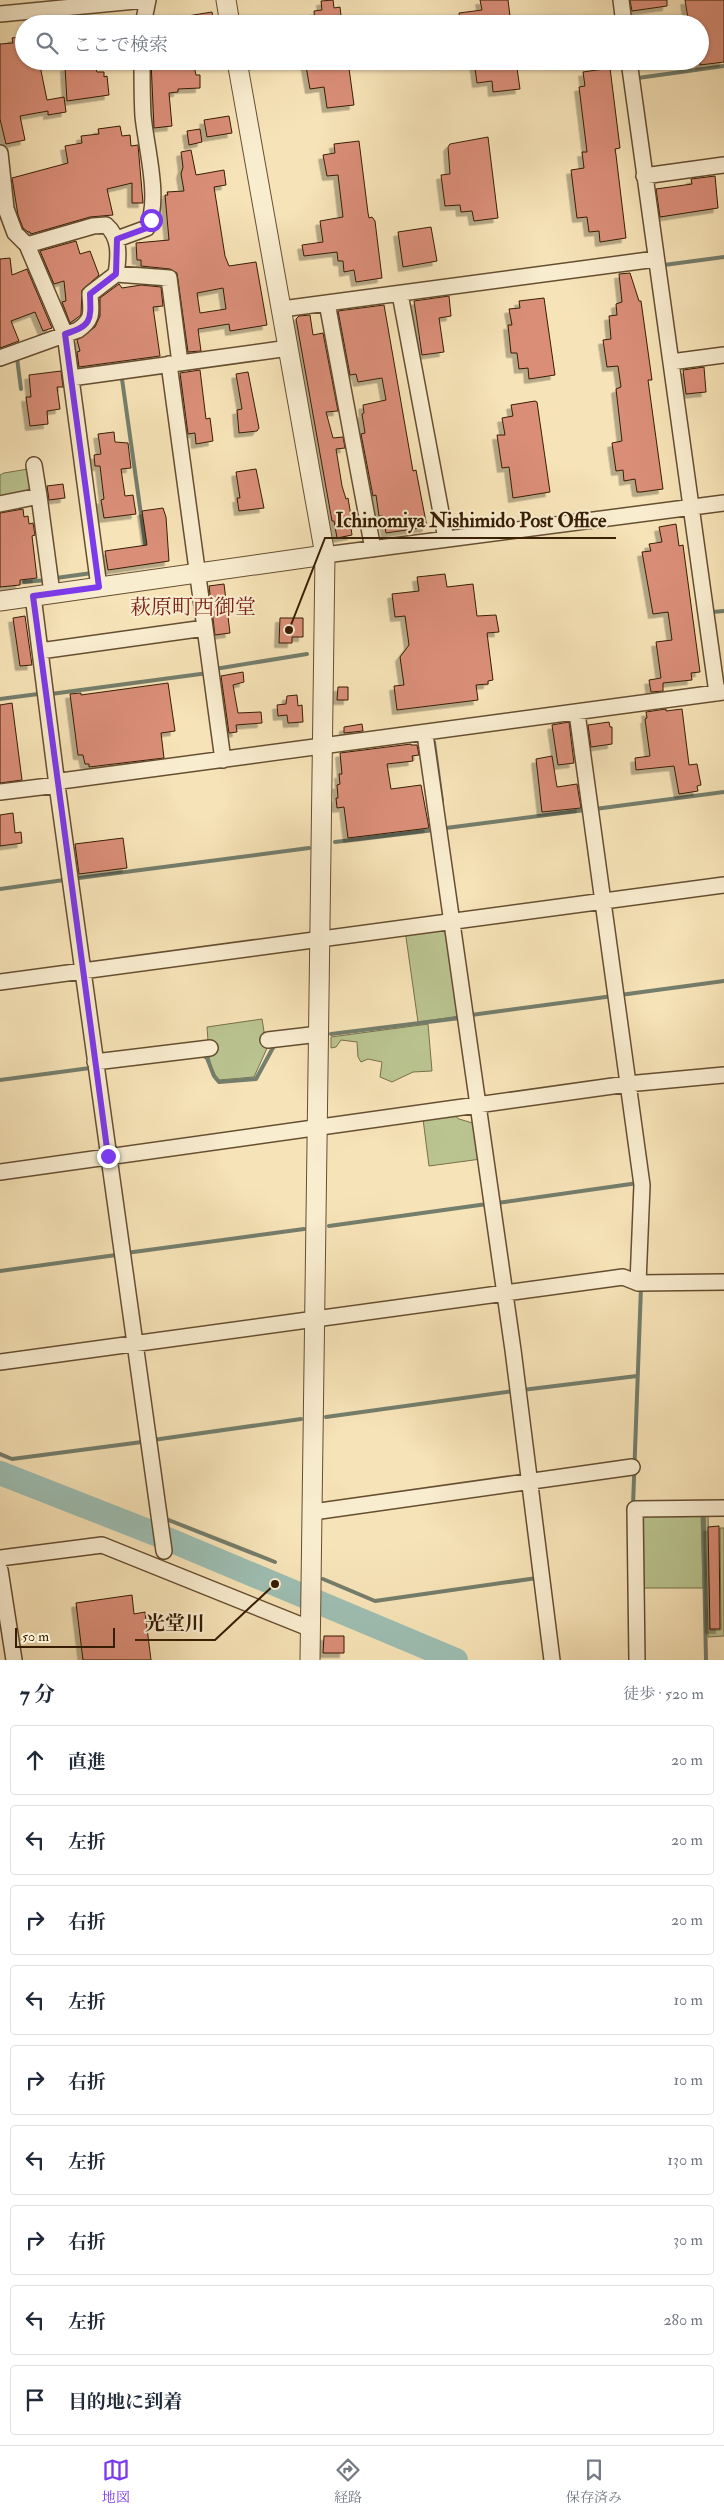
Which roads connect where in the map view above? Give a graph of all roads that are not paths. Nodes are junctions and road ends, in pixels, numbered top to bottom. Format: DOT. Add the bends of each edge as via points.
graph roads {
  1 [pos="147,0"];
  2 [pos="226,0"];
  3 [pos="621,0"];
  4 [pos="0,14"];
  5 [pos="144,15"];
  6 [pos="228,15"];
  7 [pos="623,15"];
  8 [pos="142,70"];
  9 [pos="239,70"];
  10 [pos="630,70"];
  11 [pos="0,153"];
  12 [pos="724,165"];
  13 [pos="644,176"];
  14 [pos="15,233"];
  15 [pos="0,235"];
  16 [pos="117,239"];
  17 [pos="27,245"];
  18 [pos="656,259"];
  19 [pos="116,274"];
  20 [pos="400,294"];
  21 [pos="327,303"];
  22 [pos="282,309"];
  23 [pos="65,334"];
  24 [pos="289,348"];
  25 [pos="724,355"];
  26 [pos="0,358"];
  27 [pos="671,362"];
  28 [pos="175,364"];
  29 [pos="71,378"];
  30 [pos="34,464"];
  31 [pos="39,496"];
  32 [pos="724,503"];
  33 [pos="0,504"];
  34 [pos="690,507"];
  35 [pos="446,539"];
  36 [pos="373,549"];
  37 [pos="325,555"];
  38 [pos="198,574"];
  39 [pos="99,587"];
  40 [pos="52,594"];
  41 [pos="33,596"];
  42 [pos="0,601"];
  43 [pos="205,628"];
  44 [pos="40,651"];
  45 [pos="720,692"];
  46 [pos="576,712"];
  47 [pos="425,734"];
  48 [pos="322,748"];
  49 [pos="223,760"];
  50 [pos="57,785"];
  51 [pos="0,792"];
  52 [pos="724,885"];
  53 [pos="603,899"];
  54 [pos="452,921"];
  55 [pos="320,938"];
  56 [pos="82,971"];
  57 [pos="0,982"];
  58 [pos="320,1034"];
  59 [pos="268,1040"];
  60 [pos="210,1048"];
  61 [pos="96,1062"];
  62 [pos="724,1075"];
  63 [pos="627,1084"];
  64 [pos="478,1106"];
  65 [pos="318,1128"];
  66 [pos="108,1156"];
  67 [pos="0,1172"];
  68 [pos="724,1282"];
  69 [pos="638,1283"];
  70 [pos="505,1292"];
  71 [pos="316,1318"];
  72 [pos="134,1343"];
  73 [pos="0,1362"];
  74 [pos="632,1467"];
  75 [pos="529,1482"];
  76 [pos="724,1508"];
  77 [pos="313,1512"];
  78 [pos="164,1551"];
  79 [pos="0,1558"];
  80 [pos="0,1570"];
  81 [pos="311,1620"];
  82 [pos="14,1660"];
  83 [pos="310,1660"];
  84 [pos="552,1660"];
  85 [pos="637,1660"];
  1 -- 4 [label="street"];
  1 -- 5 [label="street"];
  2 -- 6 [label="street"];
  3 -- 7 [label="street"];
  8 -- 16 [label="street" via="151,220 147,228"];
  9 -- 22 [label="street"];
  10 -- 13 [label="street"];
  11 -- 14 [label="street" via="6,210"];
  12 -- 13 [label="street"];
  13 -- 18 [label="street"];
  14 -- 15 [label="street"];
  14 -- 17 [label="street"];
  16 -- 17 [label="street" via="106,225"];
  16 -- 19 [label="street"];
  17 -- 23 [label="street"];
  18 -- 20 [label="street"];
  18 -- 27 [label="street"];
  19 -- 23 [label="street" via="90,294 89,323"];
  19 -- 28 [label="street" via="168,278"];
  20 -- 21 [label="street"];
  20 -- 35 [label="street"];
  21 -- 22 [label="street"];
  21 -- 36 [label="street"];
  22 -- 24 [label="street"];
  23 -- 26 [label="street"];
  23 -- 29 [label="street"];
  24 -- 28 [label="street"];
  24 -- 37 [label="street"];
  25 -- 27 [label="street"];
  27 -- 34 [label="street"];
  28 -- 29 [label="street"];
  28 -- 38 [label="street"];
  29 -- 39 [label="street"];
  30 -- 31 [label="street"];
  31 -- 33 [label="street"];
  31 -- 40 [label="street"];
  32 -- 34 [label="street"];
  34 -- 35 [label="street"];
  34 -- 45 [label="street"];
  35 -- 36 [label="street"];
  36 -- 37 [label="street"];
  37 -- 38 [label="street"];
  37 -- 48 [label="street"];
  38 -- 39 [label="street"];
  38 -- 43 [label="street"];
  39 -- 40 [label="street"];
  40 -- 41 [label="street"];
  41 -- 42 [label="street"];
  41 -- 44 [label="street"];
  43 -- 44 [label="street"];
  43 -- 49 [label="street"];
  44 -- 50 [label="street"];
  45 -- 46 [label="street"];
  46 -- 47 [label="street"];
  46 -- 53 [label="street"];
  47 -- 48 [label="street"];
  47 -- 54 [label="street"];
  48 -- 49 [label="street"];
  48 -- 55 [label="street"];
  49 -- 50 [label="street" via="61,781"];
  50 -- 51 [label="street"];
  50 -- 56 [label="street"];
  52 -- 53 [label="street"];
  53 -- 54 [label="street"];
  53 -- 63 [label="street"];
  54 -- 55 [label="street"];
  54 -- 64 [label="street"];
  55 -- 56 [label="street"];
  55 -- 58 [label="street"];
  56 -- 57 [label="street"];
  56 -- 61 [label="street"];
  58 -- 59 [label="street"];
  58 -- 65 [label="street"];
  60 -- 61 [label="street"];
  61 -- 66 [label="street"];
  62 -- 63 [label="street"];
  63 -- 64 [label="street"];
  63 -- 69 [label="street" via="642,1185"];
  64 -- 65 [label="street"];
  64 -- 70 [label="street"];
  65 -- 66 [label="street"];
  65 -- 71 [label="street"];
  66 -- 67 [label="street"];
  66 -- 72 [label="street"];
  68 -- 69 [label="street"];
  69 -- 70 [label="street" via="623,1277"];
  70 -- 71 [label="street"];
  70 -- 75 [label="street"];
  71 -- 72 [label="street"];
  71 -- 77 [label="street"];
  72 -- 73 [label="street"];
  72 -- 78 [label="street"];
  74 -- 75 [label="street"];
  75 -- 77 [label="street"];
  75 -- 84 [label="street"];
  76 -- 85 [label="street" via="635,1509"];
  77 -- 81 [label="street"];
  79 -- 81 [label="street" via="102,1545"];
  80 -- 82 [label="street"];
  81 -- 83 [label="street"];
}
